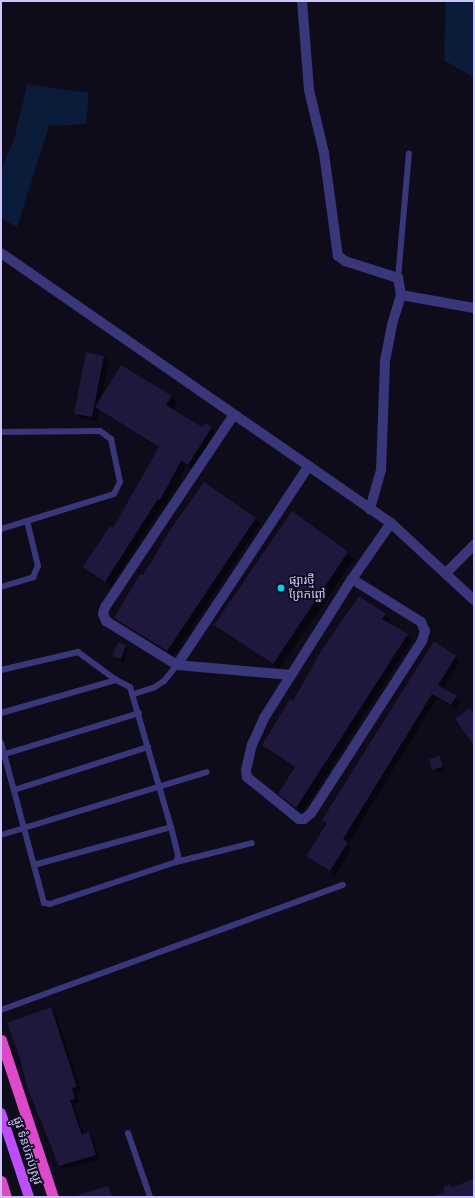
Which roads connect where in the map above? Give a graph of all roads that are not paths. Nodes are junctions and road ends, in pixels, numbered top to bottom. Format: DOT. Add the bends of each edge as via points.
graph roads {
  1 [pos="302,1"];
  2 [pos="409,153"];
  3 [pos="1,253"];
  4 [pos="398,278"];
  5 [pos="401,295"];
  6 [pos="474,308"];
  7 [pos="233,416"];
  8 [pos="1,432"];
  9 [pos="308,467"];
  10 [pos="370,509"];
  11 [pos="27,521"];
  12 [pos="391,523"];
  13 [pos="1,529"];
  14 [pos="474,545"];
  15 [pos="446,573"];
  16 [pos="352,579"];
  17 [pos="1,587"];
  18 [pos="474,600"];
  19 [pos="177,665"];
  20 [pos="1,670"];
  21 [pos="291,675"];
  22 [pos="116,680"];
  23 [pos="134,694"];
  24 [pos="1,713"];
  25 [pos="140,713"];
  26 [pos="1,743"];
  27 [pos="148,747"];
  28 [pos="5,754"];
  29 [pos="207,772"];
  30 [pos="158,787"];
  31 [pos="14,790"];
  32 [pos="171,827"];
  33 [pos="23,829"];
  34 [pos="1,835"];
  35 [pos="252,843"];
  36 [pos="176,862"];
  37 [pos="34,865"];
  38 [pos="343,886"];
  39 [pos="1,1010"];
  40 [pos="1,1040"];
  41 [pos="1,1113"];
  42 [pos="128,1133"];
  43 [pos="1,1181"];
  44 [pos="6,1197"];
  45 [pos="29,1197"];
  46 [pos="54,1197"];
  47 [pos="150,1197"];
  1 -- 4 [label="street" via="309,90 324,153 338,256 345,261"];
  2 -- 4 [label="lane"];
  3 -- 7 [label="street"];
  4 -- 5 [label="street"];
  5 -- 6 [label="street"];
  5 -- 10 [label="street" via="392,325 386,362 381,470"];
  7 -- 9 [label="street"];
  7 -- 19 [label="street" via="105,607 103,614 106,621"];
  8 -- 11 [label="lane" via="100,432 111,439 120,482 114,494"];
  9 -- 10 [label="street"];
  9 -- 19 [label="street"];
  10 -- 12 [label="street"];
  11 -- 13 [label="lane"];
  11 -- 17 [label="lane" via="38,566 33,577"];
  12 -- 15 [label="street"];
  12 -- 16 [label="street"];
  14 -- 15 [label="street"];
  15 -- 18 [label="street"];
  16 -- 21 [label="street"];
  16 -- 21 [label="street" via="421,622 425,631 422,641 311,814 304,819 299,819 254,785 247,777 246,770 252,745 264,718"];
  19 -- 21 [label="street"];
  19 -- 23 [label="lane" via="164,681"];
  20 -- 22 [label="lane" via="78,652"];
  22 -- 23 [label="lane" via="130,687"];
  22 -- 24 [label="lane"];
  23 -- 25 [label="lane"];
  25 -- 27 [label="lane"];
  25 -- 28 [label="lane"];
  26 -- 28 [label="lane"];
  27 -- 30 [label="lane"];
  27 -- 31 [label="lane"];
  28 -- 31 [label="lane"];
  29 -- 30 [label="lane"];
  30 -- 32 [label="lane"];
  30 -- 33 [label="lane"];
  31 -- 33 [label="lane"];
  32 -- 36 [label="lane" via="178,856"];
  32 -- 37 [label="lane"];
  33 -- 34 [label="lane"];
  33 -- 37 [label="lane"];
  35 -- 36 [label="lane"];
  36 -- 37 [label="lane" via="50,904 42,900"];
  38 -- 39 [label="lane"];
  40 -- 46 [label="highway"];
  41 -- 45 [label="main road, ផ្លូវ ទំនប់កប់ស្រូវ"];
  42 -- 47 [label="lane"];
  43 -- 44 [label="highway"];
}
